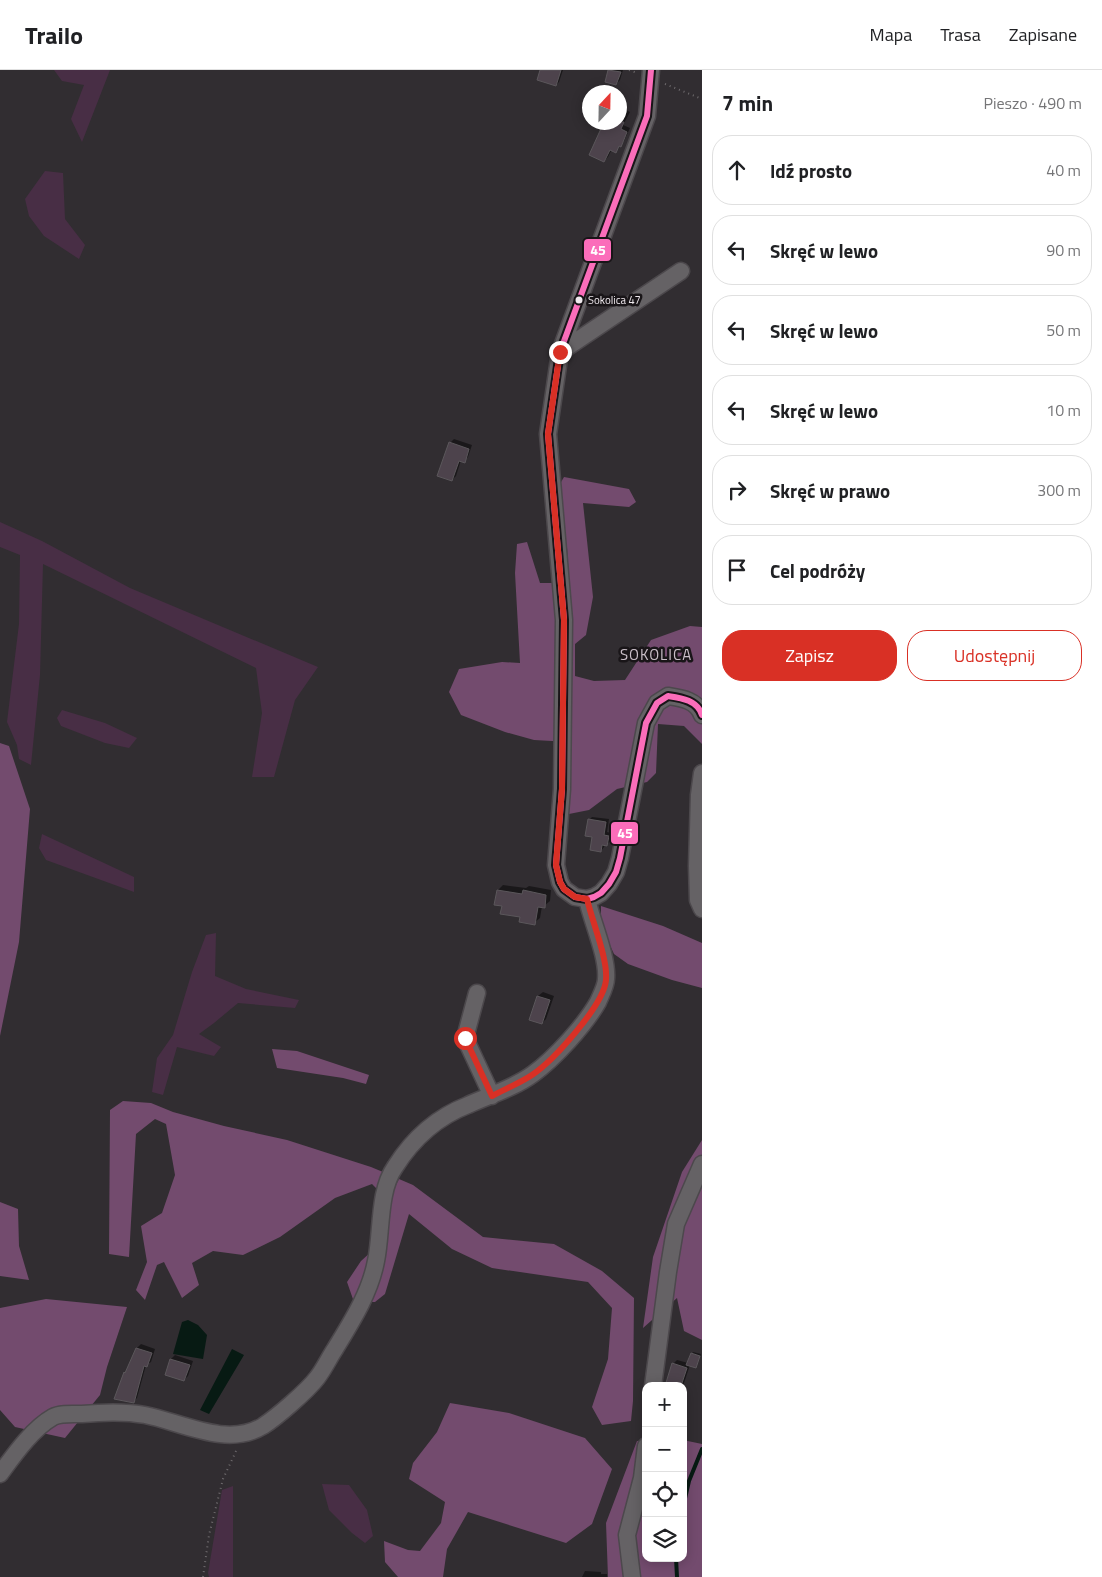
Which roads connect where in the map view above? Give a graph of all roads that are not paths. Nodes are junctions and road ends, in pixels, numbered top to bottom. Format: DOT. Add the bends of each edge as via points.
graph roads {
  1 [pos="650,74"];
  2 [pos="681,271"];
  3 [pos="560,352"];
  4 [pos="702,715"];
  5 [pos="702,773"];
  6 [pos="587,899"];
  7 [pos="702,909"];
  8 [pos="477,993"];
  9 [pos="492,1096"];
  10 [pos="702,1164"];
  11 [pos="654,1382"];
  12 [pos="643,1472"];
  13 [pos="0,1474"];
  14 [pos="632,1577"];
  1 -- 3 [label="street" via="647,116"];
  2 -- 3 [label="street"];
  3 -- 6 [label="street" via="548,434 564,620 562,789 556,865 564,889 575,897"];
  4 -- 6 [label="street" via="686,698 668,696 657,703 646,723 616,872 601,893"];
  5 -- 7 [label="street" via="697,866 698,900"];
  6 -- 9 [label="street" via="606,966 606,982 598,1002 562,1047 533,1075"];
  8 -- 9 [label="street" via="465,1038"];
  9 -- 13 [label="street" via="466,1105 427,1129 394,1168 383,1198 376,1263 367,1292 316,1379 262,1427 243,1434 220,1434 144,1415 107,1412 55,1416 23,1444"];
  10 -- 11 [label="street" via="676,1224"];
  12 -- 14 [label="street" via="627,1535"];
}
